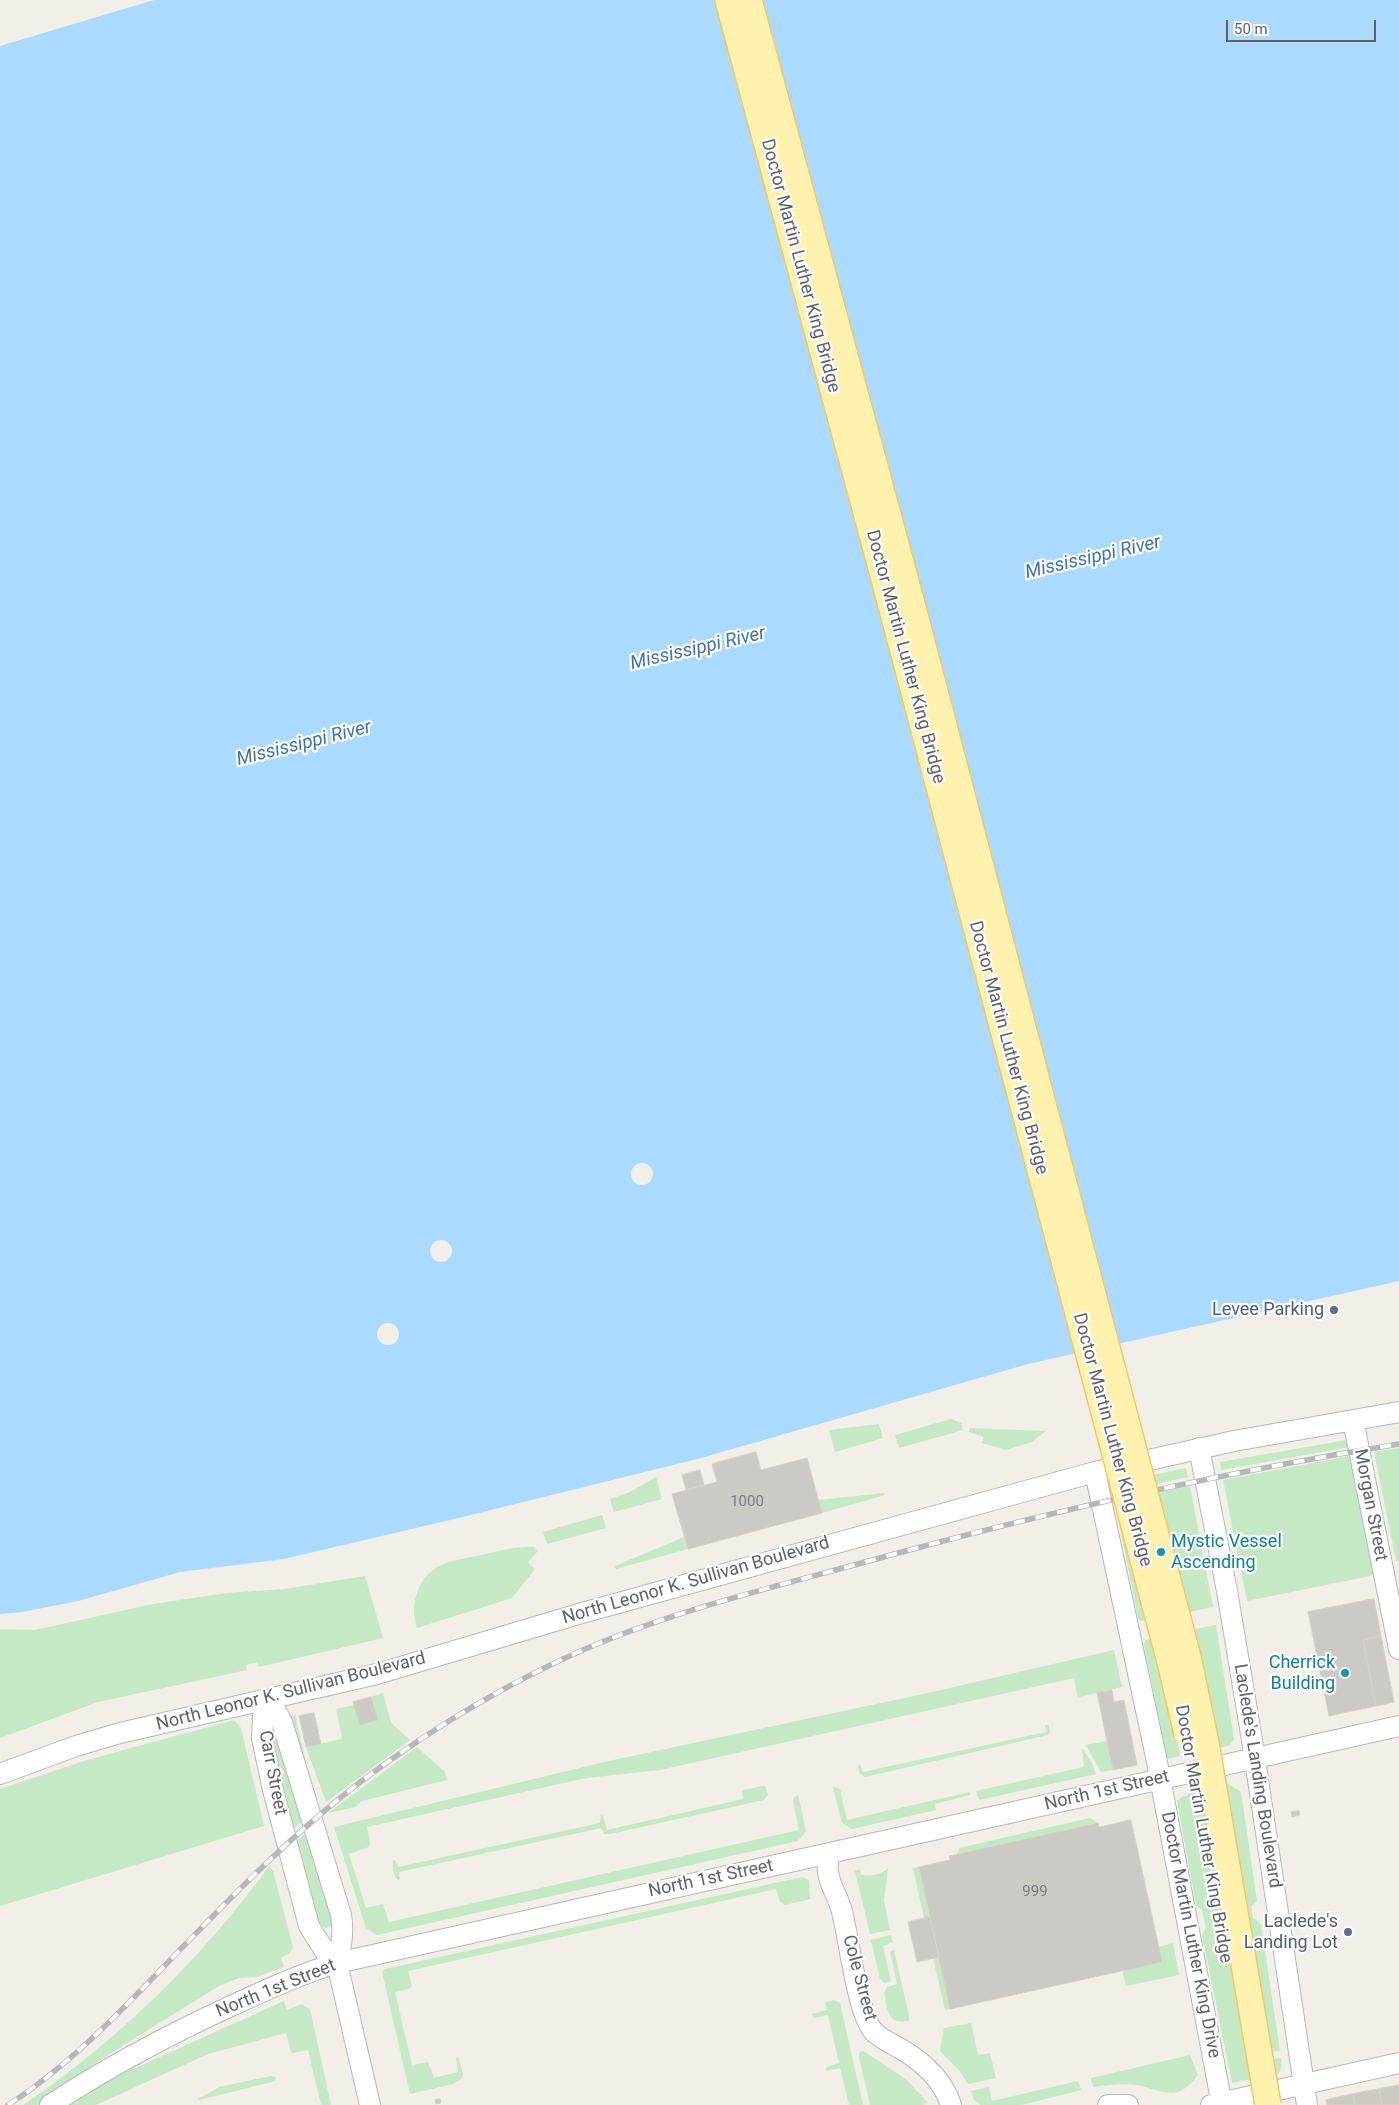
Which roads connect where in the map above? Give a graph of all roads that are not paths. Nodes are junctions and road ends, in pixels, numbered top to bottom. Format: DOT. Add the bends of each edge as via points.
graph roads {
  1 [pos="728,0"];
  2 [pos="749,0"];
  3 [pos="1399,1412"];
  4 [pos="1354,1420"];
  5 [pos="1199,1448"];
  6 [pos="1095,1472"];
  7 [pos="1399,1649"];
  8 [pos="269,1699"];
  9 [pos="1399,1726"];
  10 [pos="1255,1758"];
  11 [pos="0,1774"];
  12 [pos="1160,1779"];
  13 [pos="829,1853"];
  14 [pos="337,1963"];
  15 [pos="1399,2063"];
  16 [pos="1303,2084"];
  17 [pos="1218,2104"];
  18 [pos="50,2105"];
  19 [pos="370,2105"];
  20 [pos="951,2105"];
  21 [pos="1108,2105"];
  22 [pos="1128,2105"];
  23 [pos="1250,2105"];
  24 [pos="1268,2105"];
  25 [pos="1307,2105"];
  1 -- 23 [label="main road, Doctor Martin Luther King Bridge, bridge" via="1175,1680 1190,1746"];
  2 -- 24 [label="main road, Doctor Martin Luther King Bridge, bridge" via="916,620 1188,1657 1203,1724"];
  3 -- 4 [label="street, North Leonor K. Sullivan Boulevard"];
  4 -- 5 [label="street, North Leonor K. Sullivan Boulevard"];
  4 -- 7 [label="street, Morgan Street"];
  5 -- 6 [label="street, North Leonor K. Sullivan Boulevard"];
  5 -- 10 [label="street, Laclede's Landing Boulevard"];
  6 -- 8 [label="street, North Leonor K. Sullivan Boulevard" via="592,1610 377,1674"];
  6 -- 12 [label="street, Doctor Martin Luther King Drive"];
  8 -- 11 [label="street, North Leonor K. Sullivan Boulevard" via="120,1733"];
  8 -- 14 [label="street, Carr Street" via="282,1722 341,1915 342,1945"];
  8 -- 14 [label="street, Carr Street" via="263,1717 262,1738 291,1859 309,1926 326,1953"];
  9 -- 10 [label="street, North 1st Street"];
  10 -- 12 [label="street, North 1st Street"];
  10 -- 16 [label="street, Laclede's Landing Boulevard"];
  12 -- 13 [label="street, North 1st Street"];
  12 -- 17 [label="street, Doctor Martin Luther King Drive"];
  13 -- 14 [label="street, North 1st Street"];
  13 -- 20 [label="street, Cole Street" via="839,1868 843,1884 840,1906 869,2025 875,2033 915,2058 936,2077"];
  14 -- 18 [label="street, North 1st Street" via="278,1984 185,2027 96,2074"];
  14 -- 19 [label="street, Carr Street"];
  15 -- 16 [label="street"];
  16 -- 17 [label="street"];
  16 -- 25 [label="street, Laclede's Landing Boulevard"];
  21 -- 22 [label="street"];
}
